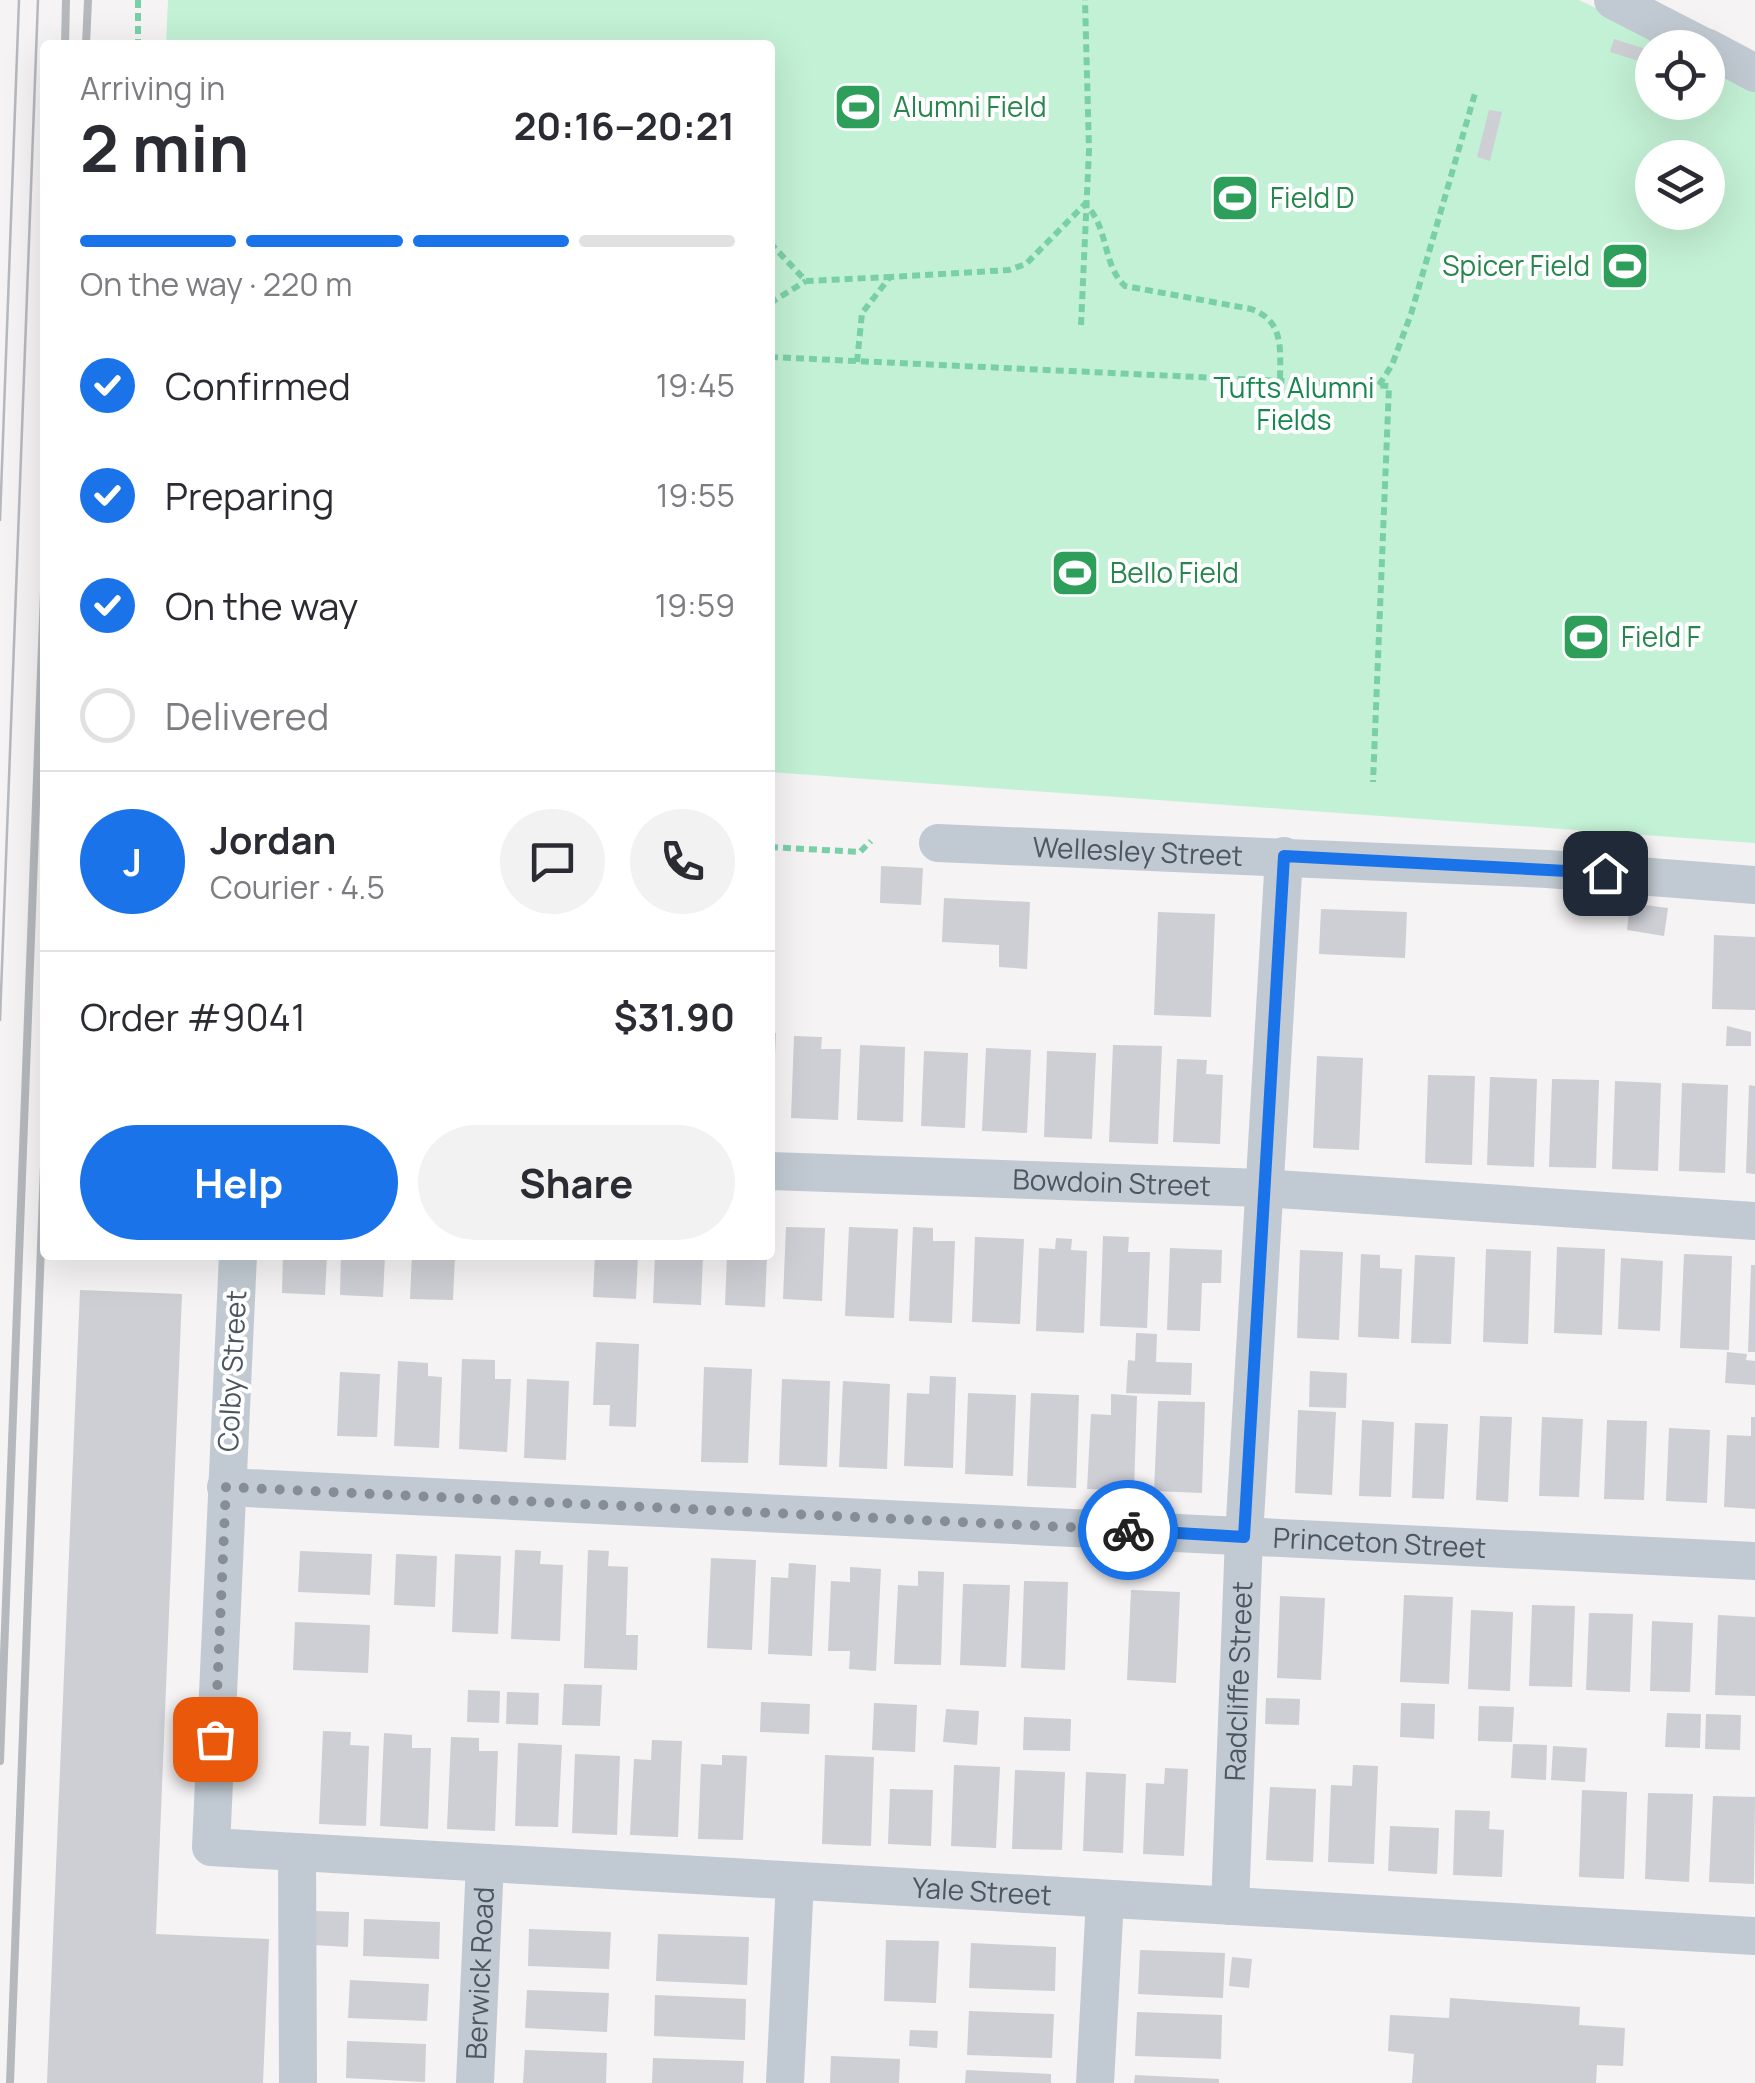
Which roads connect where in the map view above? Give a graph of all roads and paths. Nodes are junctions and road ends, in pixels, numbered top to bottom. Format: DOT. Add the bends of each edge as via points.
graph roads {
  1 [pos="138,0"];
  2 [pos="1085,0"];
  3 [pos="1614,0"];
  4 [pos="1672,30"];
  5 [pos="138,40"];
  6 [pos="1725,57"];
  7 [pos="1755,73"];
  8 [pos="1476,90"];
  9 [pos="1085,204"];
  10 [pos="775,248"];
  11 [pos="890,277"];
  12 [pos="806,281"];
  13 [pos="775,300"];
  14 [pos="1080,325"];
  15 [pos="775,357"];
  16 [pos="857,362"];
  17 [pos="1280,382"];
  18 [pos="1378,386"];
  19 [pos="1373,782"];
  20 [pos="870,841"];
  21 [pos="938,843"];
  22 [pos="775,846"];
  23 [pos="1284,856"];
  24 [pos="1755,885"];
  25 [pos="775,1171"];
  26 [pos="1262,1188"];
  27 [pos="1755,1221"];
  28 [pos="238,1260"];
  29 [pos="226,1487"];
  30 [pos="1244,1537"];
  31 [pos="1755,1561"];
  32 [pos="210,1847"];
  33 [pos="297,1852"];
  34 [pos="485,1863"];
  35 [pos="795,1881"];
  36 [pos="1105,1898"];
  37 [pos="1230,1906"];
  38 [pos="1755,1936"];
  39 [pos="298,2083"];
  40 [pos="475,2083"];
  41 [pos="785,2083"];
  42 [pos="1096,2083"];
  1 -- 5 [label="path"];
  2 -- 9 [label="path"];
  3 -- 4 [label="street"];
  6 -- 7 [label="street"];
  8 -- 18 [label="path" via="1410,314"];
  9 -- 11 [label="path" via="1026,264"];
  9 -- 14 [label="path"];
  9 -- 17 [label="path" via="1124,286 1268,317 1279,338"];
  10 -- 12 [label="path"];
  11 -- 12 [label="path"];
  11 -- 16 [label="path" via="862,313"];
  12 -- 13 [label="path"];
  15 -- 16 [label="path"];
  16 -- 17 [label="path"];
  17 -- 18 [label="path"];
  18 -- 19 [label="path" via="1389,386"];
  20 -- 22 [label="path" via="860,852"];
  21 -- 23 [label="street, Wellesley Street"];
  23 -- 24 [label="street, Wellesley Street"];
  23 -- 26 [label="street, Radcliffe Street"];
  25 -- 26 [label="street, Bowdoin Street"];
  26 -- 27 [label="street, Bowdoin Street"];
  26 -- 30 [label="street, Radcliffe Street"];
  28 -- 29 [label="street, Colby Street"];
  29 -- 30 [label="street, Princeton Street"];
  29 -- 32 [label="street, Colby Street"];
  30 -- 31 [label="street, Princeton Street"];
  30 -- 37 [label="street, Radcliffe Street"];
  32 -- 33 [label="street, Yale Street"];
  33 -- 34 [label="street, Yale Street"];
  33 -- 39 [label="street"];
  34 -- 35 [label="street, Yale Street"];
  34 -- 40 [label="street, Berwick Road"];
  35 -- 36 [label="street, Yale Street"];
  35 -- 41 [label="street"];
  36 -- 37 [label="street, Yale Street"];
  36 -- 42 [label="street"];
  37 -- 38 [label="street, Yale Street"];
}
